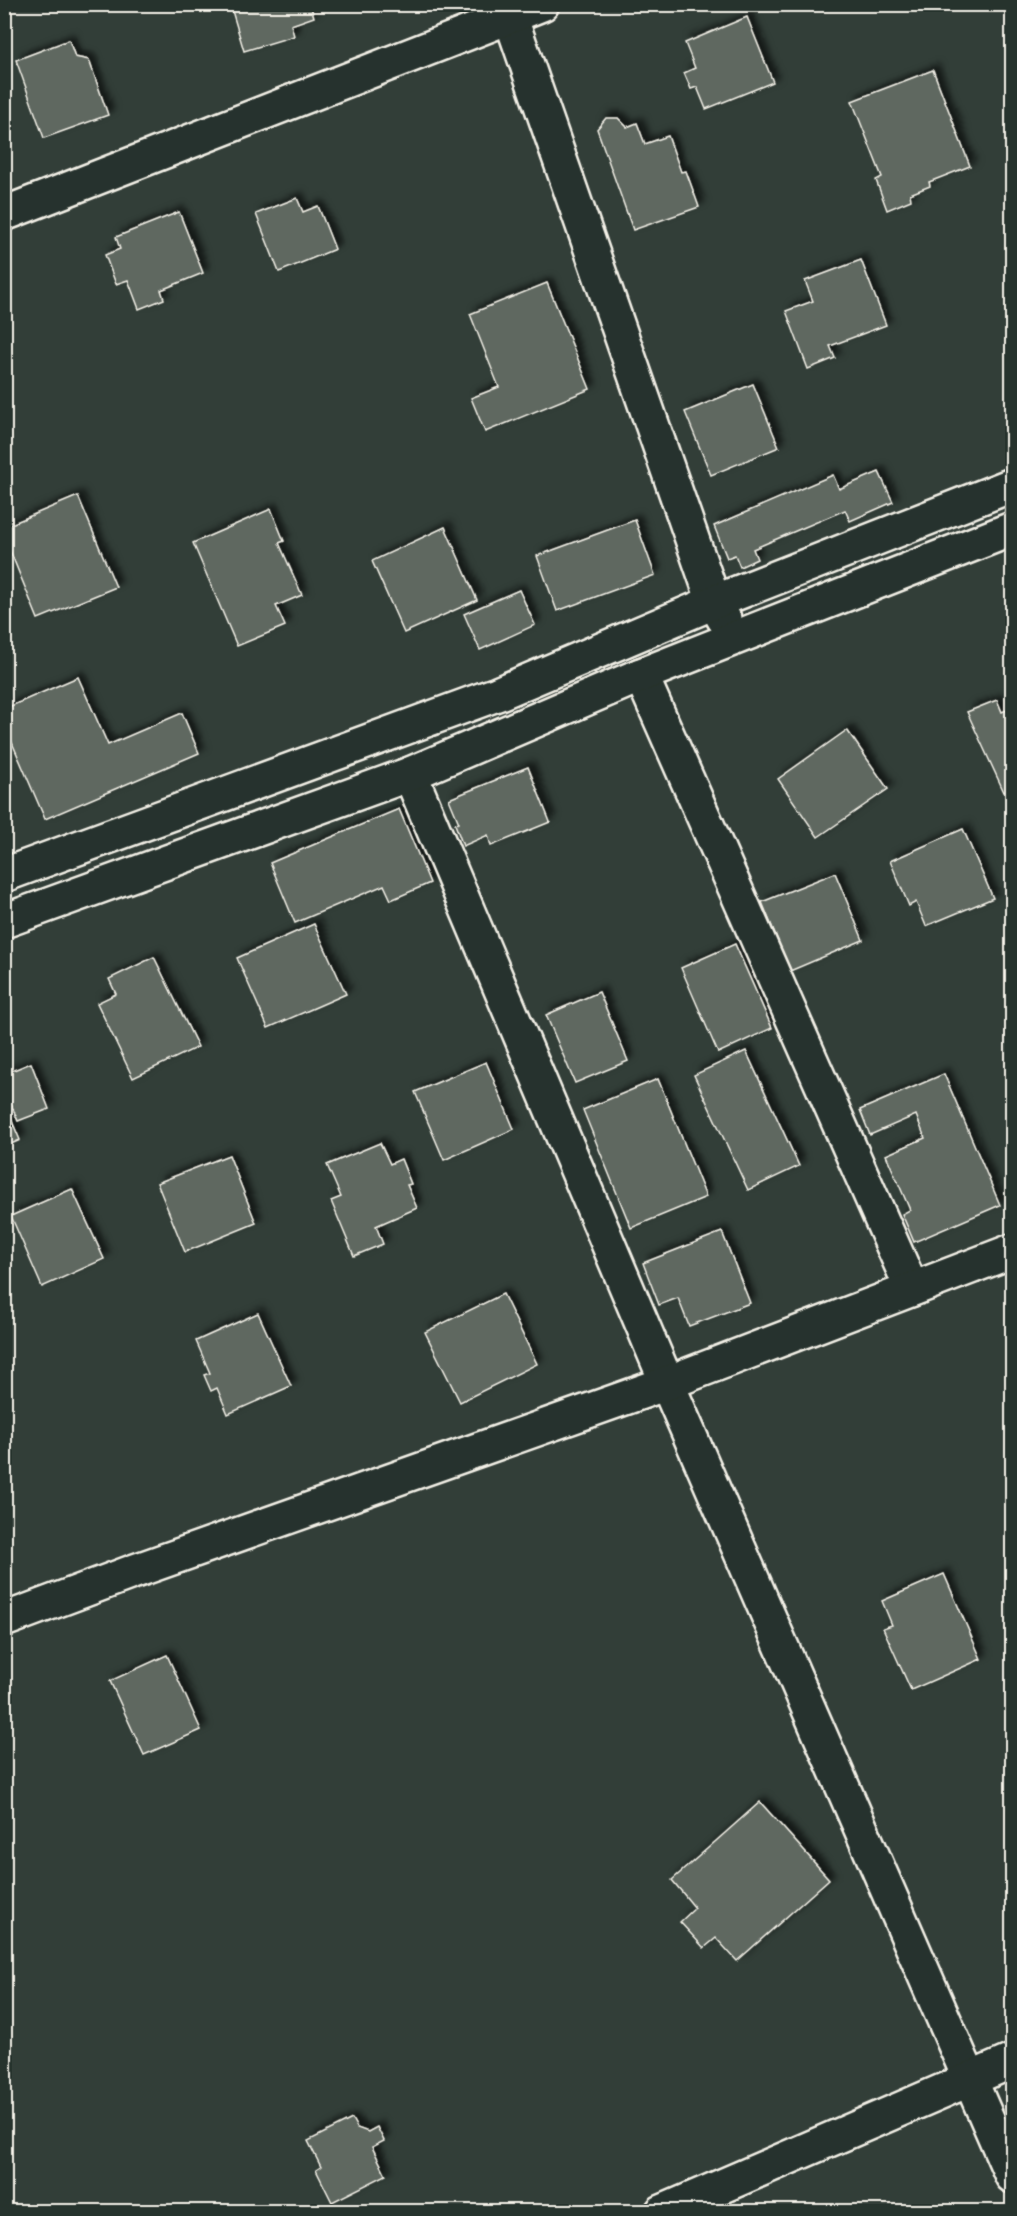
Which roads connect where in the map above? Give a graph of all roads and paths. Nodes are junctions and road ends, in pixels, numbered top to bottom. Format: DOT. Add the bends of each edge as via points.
graph roads {
  1 [pos="542,4"];
  2 [pos="510,16"];
  3 [pos="4,214"];
  4 [pos="1012,485"];
  5 [pos="1012,529"];
  6 [pos="714,602"];
  7 [pos="736,639"];
  8 [pos="641,675"];
  9 [pos="410,774"];
  10 [pos="4,875"];
  11 [pos="4,921"];
  12 [pos="1012,1251"];
  13 [pos="912,1289"];
  14 [pos="667,1383"];
  15 [pos="4,1620"];
  16 [pos="1012,2061"];
  17 [pos="970,2078"];
  18 [pos="1012,2176"];
  19 [pos="662,2211"];
  1 -- 2 [label="street"];
  2 -- 3 [label="street"];
  2 -- 6 [label="street"];
  4 -- 6 [label="street"];
  5 -- 7 [label="street"];
  6 -- 7 [label="street"];
  6 -- 10 [label="street" via="497,694"];
  7 -- 8 [label="street"];
  8 -- 9 [label="street"];
  8 -- 13 [label="street"];
  9 -- 11 [label="street"];
  9 -- 14 [label="street"];
  12 -- 13 [label="street"];
  13 -- 14 [label="street"];
  14 -- 15 [label="street"];
  14 -- 17 [label="street"];
  16 -- 17 [label="street"];
  17 -- 18 [label="street"];
  17 -- 19 [label="street"];
}
